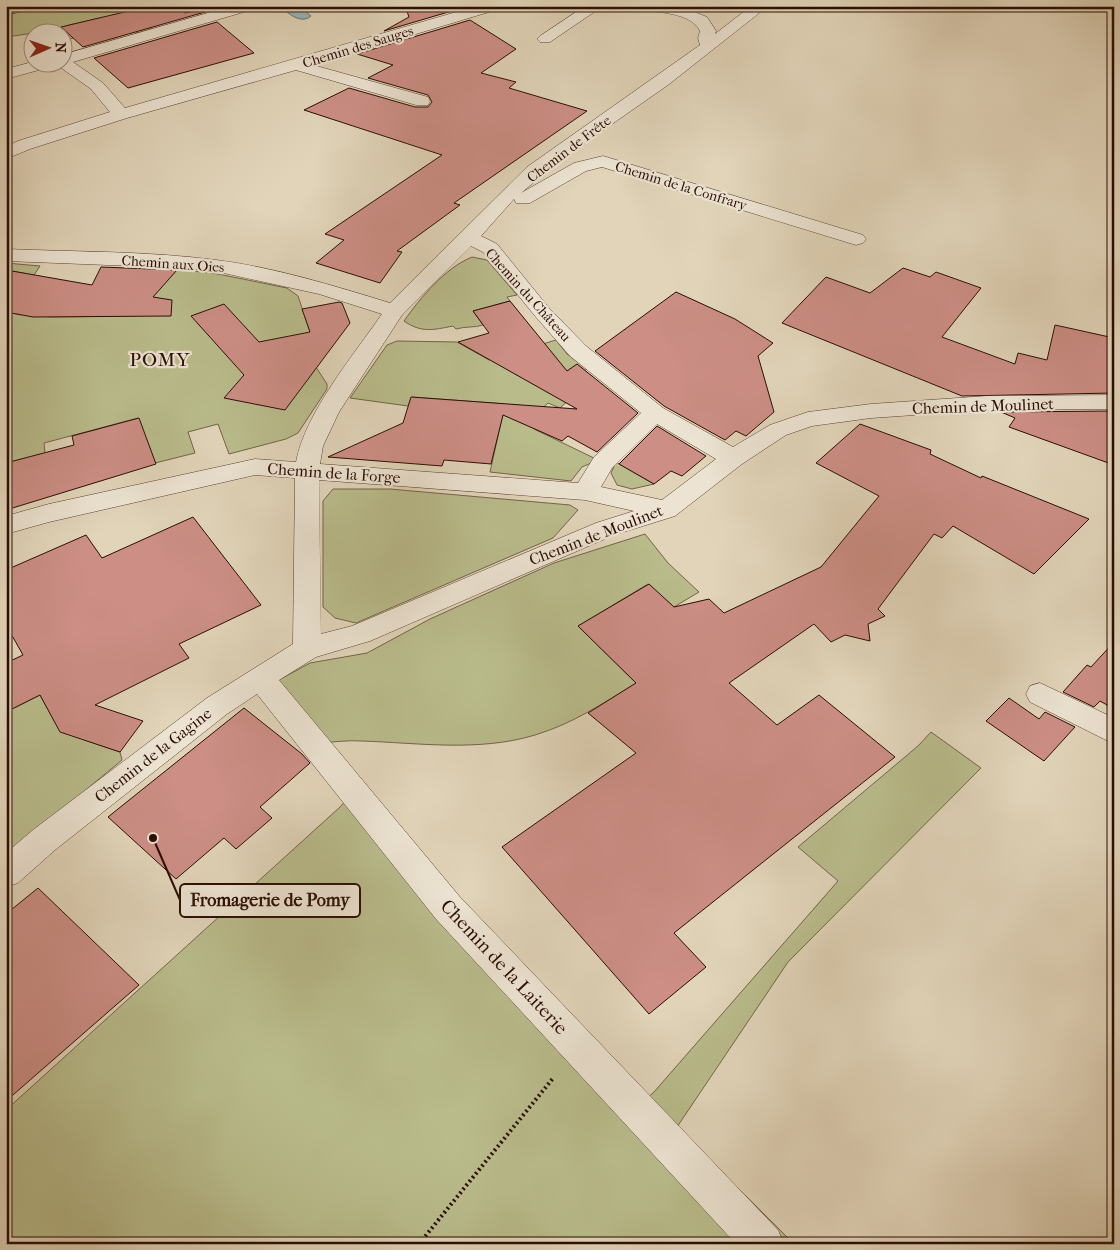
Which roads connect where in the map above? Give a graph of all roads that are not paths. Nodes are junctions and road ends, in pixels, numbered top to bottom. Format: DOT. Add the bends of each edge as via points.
graph roads {
  1 [pos="26,6"];
  2 [pos="249,6"];
  3 [pos="494,6"];
  4 [pos="596,6"];
  5 [pos="651,6"];
  6 [pos="761,6"];
  7 [pos="474,8"];
  8 [pos="6,11"];
  9 [pos="545,39"];
  10 [pos="708,46"];
  11 [pos="72,57"];
  12 [pos="296,66"];
  13 [pos="72,67"];
  14 [pos="22,70"];
  15 [pos="6,74"];
  16 [pos="422,101"];
  17 [pos="121,114"];
  18 [pos="6,154"];
  19 [pos="487,219"];
  20 [pos="468,236"];
  21 [pos="856,239"];
  22 [pos="6,255"];
  23 [pos="394,310"];
  24 [pos="1114,402"];
  25 [pos="655,413"];
  26 [pos="733,458"];
  27 [pos="307,471"];
  28 [pos="585,492"];
  29 [pos="666,510"];
  30 [pos="6,525"];
  31 [pos="308,649"];
  32 [pos="260,677"];
  33 [pos="1040,694"];
  34 [pos="1114,732"];
  35 [pos="6,873"];
  36 [pos="764,1244"];
  1 -- 8 [label="main road"];
  2 -- 11 [label="street"];
  3 -- 7 [label="street, Chemin des Sauges"];
  4 -- 9 [label="street"];
  5 -- 10 [label="street" via="680,11 702,20 708,31"];
  6 -- 10 [label="street, Chemin de Frête"];
  7 -- 12 [label="street, Chemin des Sauges"];
  10 -- 19 [label="street, Chemin de Frête" via="546,163 498,203"];
  12 -- 16 [label="street, Chemin des Sauges"];
  12 -- 17 [label="street, Chemin des Sauges"];
  13 -- 17 [label="street" via="97,86"];
  14 -- 15 [label="street"];
  17 -- 18 [label="street, Chemin des Sauges" via="24,145"];
  19 -- 20 [label="street, Chemin de Frête"];
  19 -- 21 [label="street, Chemin de la Confrary" via="580,167 603,161"];
  20 -- 23 [label="street, Chemin de Frête"];
  20 -- 25 [label="street, Chemin du Château" via="490,248 578,351"];
  22 -- 23 [label="street, Chemin aux Oies" via="219,266 324,289"];
  23 -- 27 [label="street, Chemin de Frête" via="327,412 311,446"];
  24 -- 26 [label="street, Chemin de Moulinet" via="988,403 808,419 778,430"];
  25 -- 26 [label="street, Chemin du Château"];
  25 -- 28 [label="street" via="603,463"];
  26 -- 29 [label="street, Chemin de Moulinet"];
  27 -- 28 [label="street, Chemin de la Forge"];
  27 -- 30 [label="street, Chemin de la Forge" via="255,467"];
  27 -- 31 [label="street, Chemin de Frête"];
  28 -- 29 [label="street, Chemin de la Forge"];
  29 -- 31 [label="street, Chemin de Moulinet" via="605,529 442,596 360,634"];
  31 -- 32 [label="street, Chemin de la Gagine"];
  32 -- 35 [label="street, Chemin de la Gagine" via="217,706"];
  32 -- 36 [label="street, Chemin de la Laiterie" via="448,908"];
  33 -- 34 [label="street"];
}
